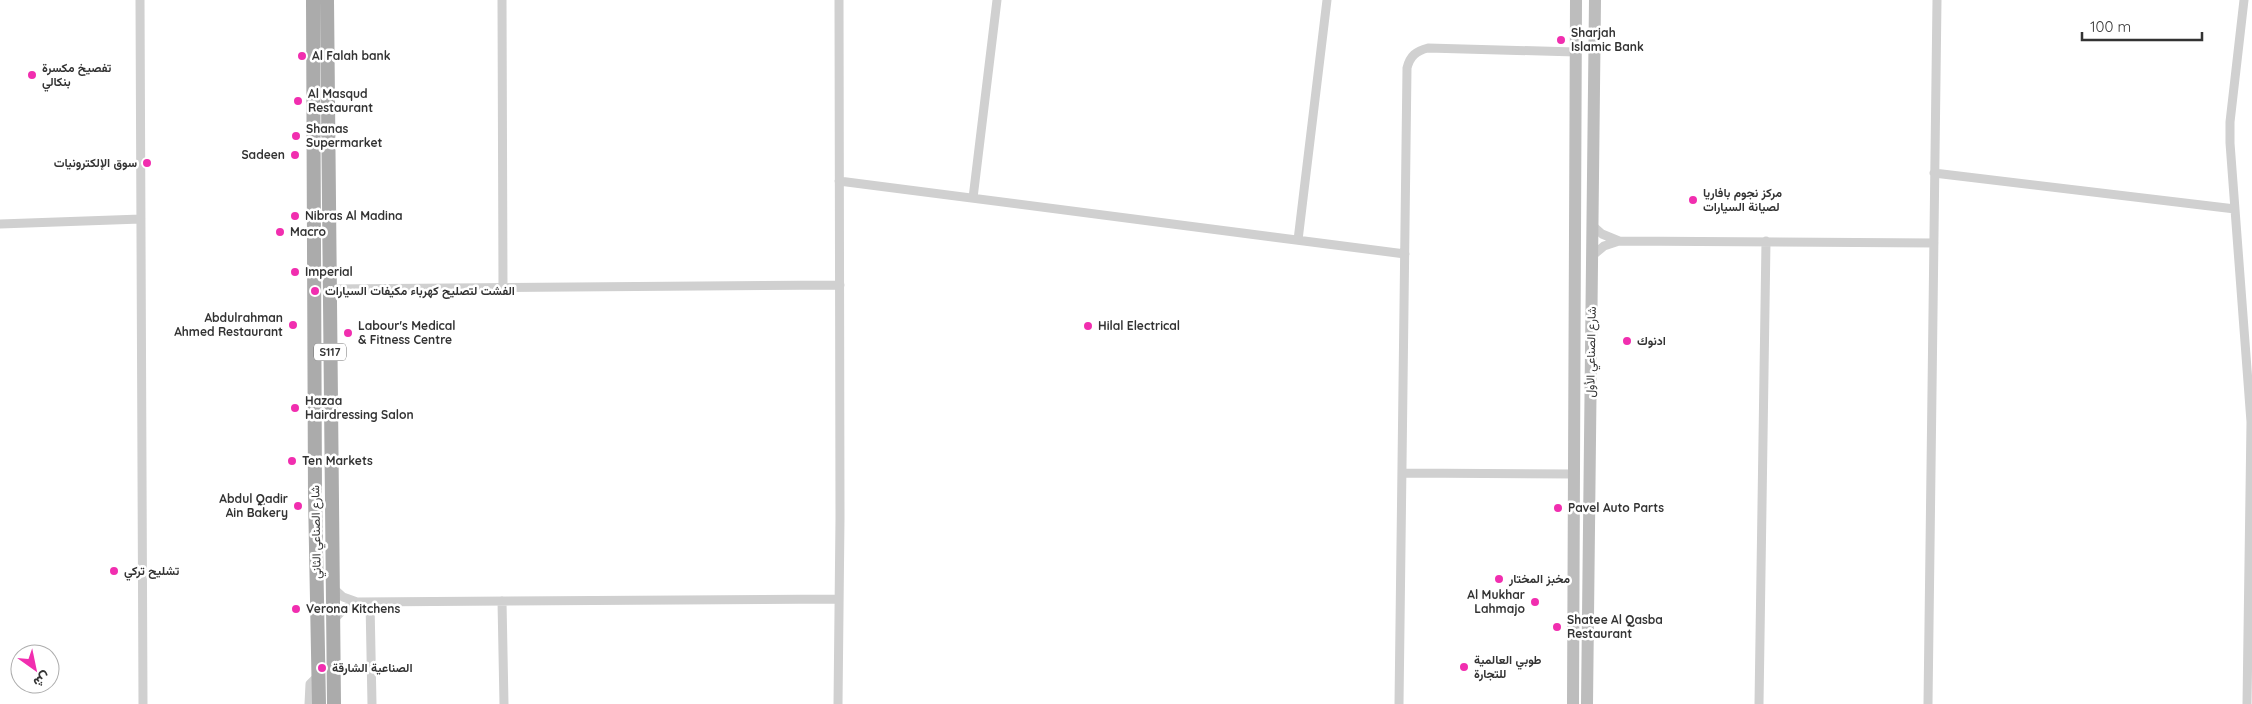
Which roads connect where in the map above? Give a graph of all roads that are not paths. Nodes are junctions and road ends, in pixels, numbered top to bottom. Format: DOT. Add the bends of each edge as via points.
graph roads {
  1 [pos="140,0"];
  2 [pos="313,0"];
  3 [pos="327,0"];
  4 [pos="502,0"];
  5 [pos="839,0"];
  6 [pos="997,0"];
  7 [pos="1328,0"];
  8 [pos="1576,0"];
  9 [pos="1595,0"];
  10 [pos="1937,0"];
  11 [pos="2244,0"];
  12 [pos="1576,52"];
  13 [pos="1934,173"];
  14 [pos="839,181"];
  15 [pos="973,198"];
  16 [pos="2235,209"];
  17 [pos="141,219"];
  18 [pos="0,224"];
  19 [pos="1593,226"];
  20 [pos="1298,240"];
  21 [pos="1619,241"];
  22 [pos="1766,241"];
  23 [pos="1934,243"];
  24 [pos="1405,254"];
  25 [pos="1592,256"];
  26 [pos="840,286"];
  27 [pos="503,288"];
  28 [pos="329,289"];
  29 [pos="1402,473"];
  30 [pos="1574,474"];
  31 [pos="2250,580"];
  32 [pos="332,587"];
  33 [pos="839,599"];
  34 [pos="502,601"];
  35 [pos="357,602"];
  36 [pos="370,602"];
  37 [pos="332,621"];
  38 [pos="318,675"];
  39 [pos="143,704"];
  40 [pos="309,704"];
  41 [pos="319,704"];
  42 [pos="334,704"];
  43 [pos="372,704"];
  44 [pos="504,704"];
  45 [pos="838,704"];
  46 [pos="1399,704"];
  47 [pos="1573,704"];
  48 [pos="1586,704"];
  49 [pos="1760,704"];
  50 [pos="1928,704"];
  51 [pos="2246,704"];
  1 -- 17 [label="street"];
  2 -- 38 [label="main road, شارع الصناعي الثاني / S117"];
  3 -- 28 [label="main road, شارع الصناعي الثاني / S117"];
  4 -- 27 [label="street"];
  5 -- 14 [label="street"];
  6 -- 15 [label="street"];
  7 -- 20 [label="street"];
  8 -- 12 [label="main road, شارع الصناعي الأول"];
  9 -- 19 [label="main road, شارع الصناعي الأول"];
  10 -- 13 [label="street"];
  11 -- 16 [label="street" via="2230,130"];
  12 -- 24 [label="street" via="1428,48 1413,54 1407,68"];
  12 -- 30 [label="main road, شارع الصناعي الأول"];
  13 -- 16 [label="street"];
  13 -- 23 [label="street"];
  14 -- 15 [label="street"];
  14 -- 26 [label="street"];
  15 -- 20 [label="street"];
  16 -- 31 [label="street" via="2250,406"];
  17 -- 18 [label="street"];
  17 -- 39 [label="street"];
  19 -- 21 [label="street"];
  19 -- 25 [label="main road, شارع الصناعي الأول"];
  20 -- 24 [label="street"];
  21 -- 22 [label="street"];
  21 -- 25 [label="street" via="1604,246"];
  22 -- 23 [label="street"];
  22 -- 49 [label="street"];
  23 -- 50 [label="street"];
  24 -- 29 [label="street"];
  25 -- 48 [label="main road, شارع الصناعي الأول"];
  26 -- 27 [label="street"];
  26 -- 33 [label="street"];
  27 -- 28 [label="street"];
  28 -- 32 [label="main road, شارع الصناعي الثاني / S117"];
  29 -- 30 [label="street"];
  29 -- 46 [label="street"];
  30 -- 47 [label="main road, شارع الصناعي الأول"];
  31 -- 51 [label="street"];
  32 -- 35 [label="street" via="343,597"];
  32 -- 37 [label="main road, شارع الصناعي الثاني / S117"];
  33 -- 34 [label="street"];
  33 -- 45 [label="street"];
  34 -- 36 [label="street"];
  34 -- 44 [label="street"];
  35 -- 36 [label="street"];
  35 -- 37 [label="street"];
  36 -- 43 [label="street"];
  37 -- 42 [label="main road, شارع الصناعي الثاني / S117"];
  38 -- 40 [label="street" via="310,684"];
  38 -- 41 [label="main road, شارع الصناعي الثاني / S117"];
}
